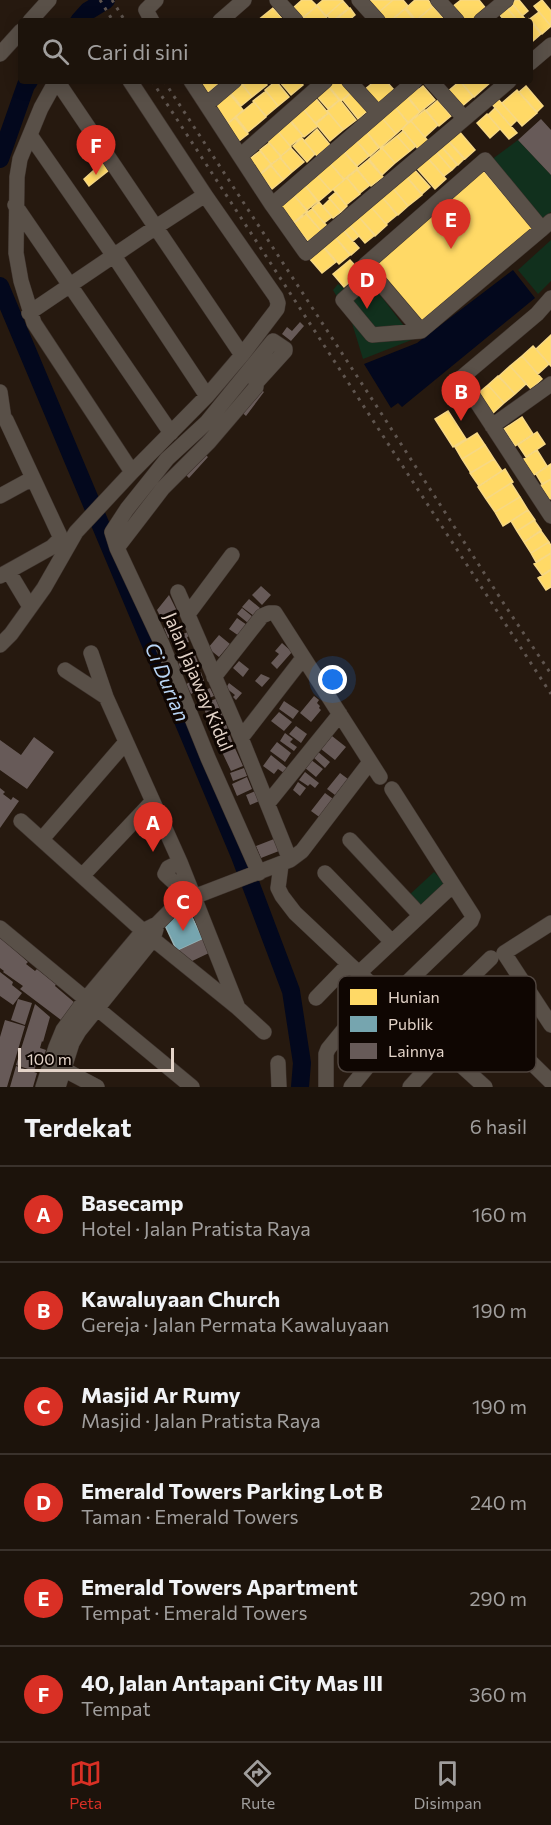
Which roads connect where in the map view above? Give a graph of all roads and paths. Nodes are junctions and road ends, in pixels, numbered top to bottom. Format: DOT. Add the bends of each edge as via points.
graph roads {
  1 [pos="49,0"];
  2 [pos="244,0"];
  3 [pos="277,0"];
  4 [pos="359,0"];
  5 [pos="438,0"];
  6 [pos="506,0"];
  7 [pos="33,18"];
  8 [pos="223,18"];
  9 [pos="293,18"];
  10 [pos="375,18"];
  11 [pos="455,18"];
  12 [pos="485,18"];
  13 [pos="18,34"];
  14 [pos="551,45"];
  15 [pos="0,54"];
  16 [pos="533,60"];
  17 [pos="54,84"];
  18 [pos="58,84"];
  19 [pos="132,84"];
  20 [pos="193,84"];
  21 [pos="230,84"];
  22 [pos="322,84"];
  23 [pos="352,84"];
  24 [pos="411,84"];
  25 [pos="434,84"];
  26 [pos="504,84"];
  27 [pos="207,104"];
  28 [pos="378,113"];
  29 [pos="464,118"];
  30 [pos="30,135"];
  31 [pos="240,156"];
  32 [pos="205,195"];
  33 [pos="15,205"];
  34 [pos="272,205"];
  35 [pos="546,225"];
  36 [pos="156,227"];
  37 [pos="114,256"];
  38 [pos="372,274"];
  39 [pos="71,284"];
  40 [pos="551,298"];
  41 [pos="30,313"];
  42 [pos="421,331"];
  43 [pos="242,355"];
  44 [pos="551,384"];
  45 [pos="0,392"];
  46 [pos="207,396"];
  47 [pos="2,420"];
  48 [pos="492,426"];
  49 [pos="171,434"];
  50 [pos="132,472"];
  51 [pos="33,478"];
  52 [pos="0,496"];
  53 [pos="551,516"];
  54 [pos="117,548"];
  55 [pos="232,555"];
  56 [pos="4,574"];
  57 [pos="178,592"];
  58 [pos="30,607"];
  59 [pos="188,614"];
  60 [pos="0,645"];
  61 [pos="91,653"];
  62 [pos="303,658"];
  63 [pos="65,670"];
  64 [pos="214,677"];
  65 [pos="106,697"];
  66 [pos="340,714"];
  67 [pos="241,738"];
  68 [pos="126,742"];
  69 [pos="370,762"];
  70 [pos="380,777"];
  71 [pos="392,789"];
  72 [pos="152,802"];
  73 [pos="268,803"];
  74 [pos="21,821"];
  75 [pos="42,839"];
  76 [pos="350,840"];
  77 [pos="286,862"];
  78 [pos="257,873"];
  79 [pos="324,873"];
  80 [pos="82,876"];
  81 [pos="453,885"];
  82 [pos="192,897"];
  83 [pos="420,915"];
  84 [pos="551,923"];
  85 [pos="0,928"];
  86 [pos="151,931"];
  87 [pos="392,942"];
  88 [pos="491,958"];
  89 [pos="353,968"];
  90 [pos="343,976"];
  91 [pos="362,976"];
  92 [pos="414,976"];
  93 [pos="472,976"];
  94 [pos="519,976"];
  95 [pos="338,980"];
  96 [pos="316,998"];
  97 [pos="536,1002"];
  98 [pos="91,1004"];
  99 [pos="238,1008"];
  100 [pos="551,1025"];
  101 [pos="73,1028"];
  102 [pos="264,1032"];
  103 [pos="338,1036"];
  104 [pos="278,1064"];
  105 [pos="536,1067"];
  106 [pos="63,1069"];
  107 [pos="366,1072"];
  108 [pos="424,1072"];
  109 [pos="469,1072"];
  110 [pos="551,1082"];
  111 [pos="43,1087"];
  112 [pos="58,1087"];
  113 [pos="97,1087"];
  114 [pos="192,1087"];
  115 [pos="279,1087"];
  116 [pos="326,1087"];
  117 [pos="351,1087"];
  118 [pos="410,1087"];
  119 [pos="485,1087"];
  1 -- 7 [label="street"];
  2 -- 8 [label="street"];
  3 -- 9 [label="street"];
  4 -- 10 [label="street"];
  5 -- 11 [label="street"];
  6 -- 12 [label="street"];
  13 -- 15 [label="street"];
  14 -- 16 [label="street"];
  17 -- 30 [label="street"];
  18 -- 36 [label="street"];
  19 -- 32 [label="street"];
  20 -- 27 [label="street"];
  21 -- 27 [label="street"];
  22 -- 31 [label="street"];
  23 -- 28 [label="street"];
  24 -- 28 [label="street"];
  25 -- 29 [label="street"];
  26 -- 29 [label="street"];
  27 -- 31 [label="street"];
  28 -- 34 [label="street"];
  29 -- 34 [label="street" via="307,253"];
  30 -- 33 [label="street" via="20,159"];
  30 -- 37 [label="street"];
  31 -- 34 [label="street"];
  32 -- 36 [label="street"];
  32 -- 43 [label="street" via="278,303"];
  33 -- 39 [label="street"];
  33 -- 41 [label="street" via="16,253"];
  35 -- 38 [label="street" via="485,160 365,265"];
  35 -- 42 [label="street"];
  36 -- 37 [label="street"];
  36 -- 43 [label="street"];
  37 -- 39 [label="street"];
  37 -- 46 [label="street"];
  38 -- 42 [label="street"];
  38 -- 42 [label="street" via="343,300 372,335"];
  39 -- 41 [label="street"];
  39 -- 49 [label="street"];
  40 -- 48 [label="street" via="463,376 462,381"];
  41 -- 50 [label="street"];
  43 -- 46 [label="street"];
  44 -- 48 [label="street"];
  45 -- 47 [label="street"];
  46 -- 49 [label="street"];
  47 -- 51 [label="street" via="6,420"];
  48 -- 53 [label="street"];
  49 -- 50 [label="street"];
  50 -- 58 [label="street" via="76,532"];
  51 -- 52 [label="street"];
  51 -- 56 [label="street" via="60,536 52,548"];
  54 -- 54 [label="street, Jalan Jajaway Kidul" via="112,532 127,509 167,459 207,422 273,341 279,344 285,349 256,387 163,488"];
  54 -- 78 [label="street, Jalan Jajaway Kidul" via="162,644"];
  55 -- 59 [label="street"];
  56 -- 58 [label="street"];
  57 -- 59 [label="street"];
  58 -- 60 [label="street"];
  59 -- 64 [label="street"];
  61 -- 65 [label="street"];
  62 -- 64 [label="street" via="275,613 269,613 262,616"];
  62 -- 66 [label="street"];
  62 -- 67 [label="street"];
  63 -- 65 [label="street"];
  64 -- 67 [label="street"];
  65 -- 68 [label="street"];
  66 -- 69 [label="street"];
  66 -- 73 [label="street"];
  67 -- 73 [label="street"];
  68 -- 72 [label="street"];
  68 -- 75 [label="street"];
  69 -- 70 [label="street"];
  69 -- 77 [label="street" via="302,851"];
  71 -- 81 [label="street"];
  72 -- 80 [label="street"];
  72 -- 82 [label="street"];
  73 -- 77 [label="street"];
  74 -- 75 [label="street"];
  75 -- 80 [label="street"];
  76 -- 83 [label="street"];
  77 -- 78 [label="street"];
  77 -- 89 [label="street" via="278,882 282,896"];
  78 -- 82 [label="street"];
  79 -- 87 [label="street"];
  80 -- 86 [label="street"];
  81 -- 83 [label="street"];
  81 -- 92 [label="street" via="473,919"];
  82 -- 86 [label="street" via="174,907"];
  82 -- 99 [label="street"];
  83 -- 87 [label="street"];
  84 -- 94 [label="street" via="504,953"];
  85 -- 98 [label="street"];
  86 -- 98 [label="street"];
  86 -- 99 [label="street"];
  87 -- 89 [label="street"];
  88 -- 93 [label="street"];
  89 -- 90 [label="street"];
  89 -- 91 [label="street"];
  95 -- 96 [label="street"];
  97 -- 100 [label="street"];
  98 -- 101 [label="street"];
  98 -- 114 [label="street"];
  99 -- 102 [label="street"];
  101 -- 106 [label="street"];
  101 -- 111 [label="street" via="59,1038"];
  103 -- 116 [label="street" via="326,1054"];
  104 -- 115 [label="street"];
  105 -- 110 [label="street"];
  106 -- 112 [label="street"];
  106 -- 113 [label="street"];
  107 -- 117 [label="street"];
  108 -- 118 [label="street"];
  109 -- 119 [label="street"];
}
